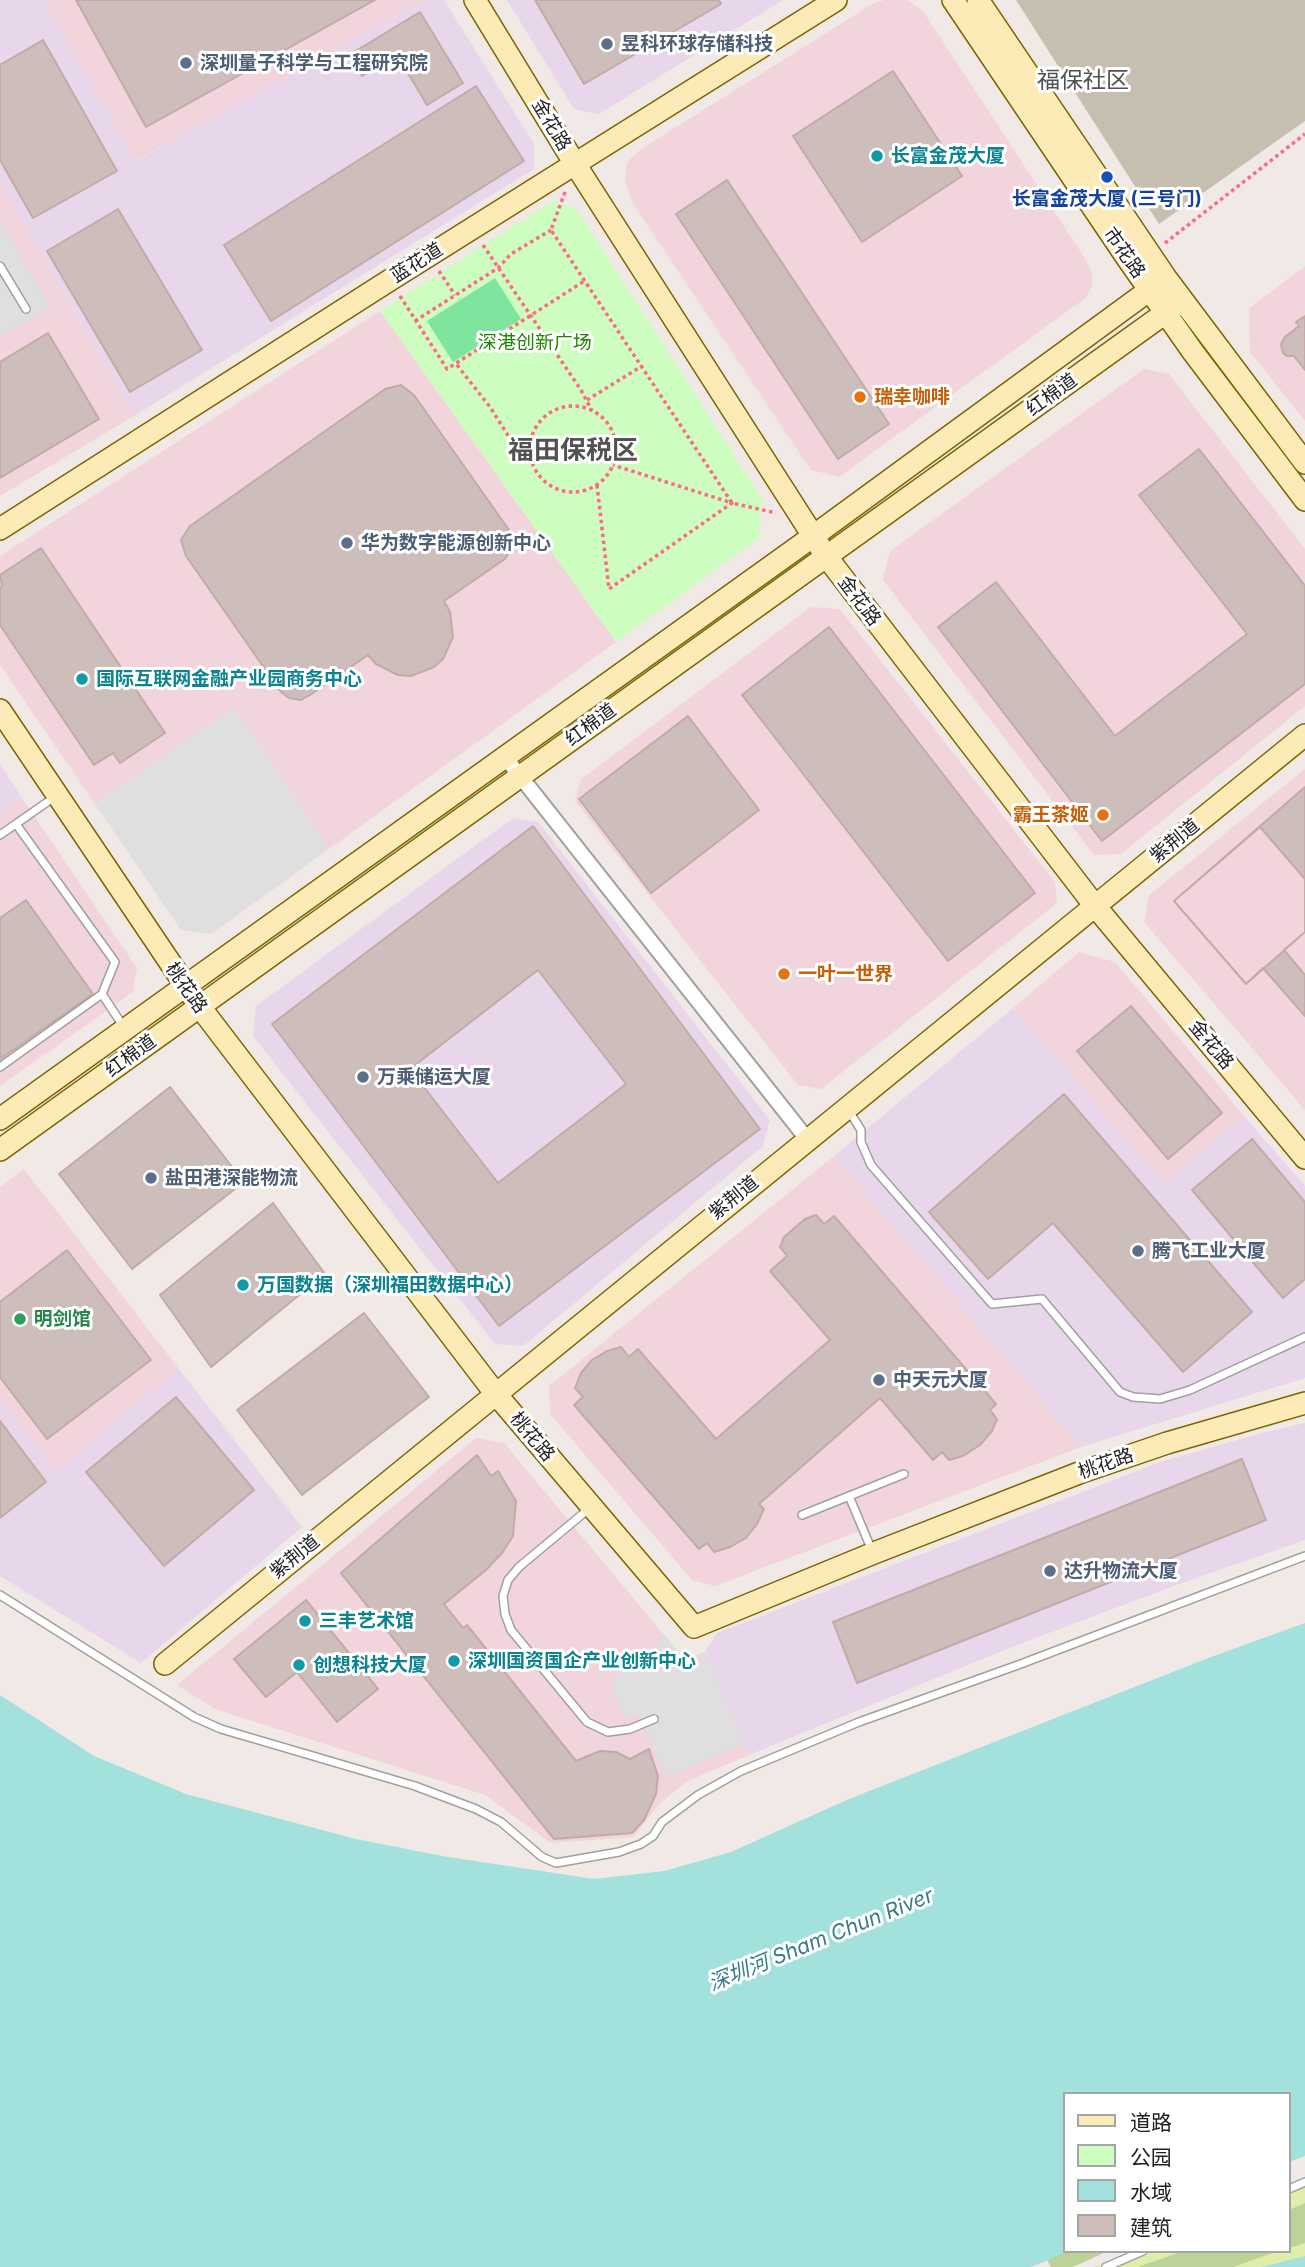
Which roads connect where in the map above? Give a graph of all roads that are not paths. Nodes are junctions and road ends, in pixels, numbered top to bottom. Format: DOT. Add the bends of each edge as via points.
graph roads {
  1 [pos="475,0"];
  2 [pos="836,0"];
  3 [pos="953,0"];
  4 [pos="978,0"];
  5 [pos="575,164"];
  6 [pos="0,266"];
  7 [pos="1158,284"];
  8 [pos="1174,307"];
  9 [pos="26,309"];
  10 [pos="1305,463"];
  11 [pos="1305,500"];
  12 [pos="0,529"];
  13 [pos="812,537"];
  14 [pos="826,556"];
  15 [pos="0,710"];
  16 [pos="1305,734"];
  17 [pos="505,757"];
  18 [pos="519,777"];
  19 [pos="57,796"];
  20 [pos="16,824"];
  21 [pos="0,835"];
  22 [pos="1095,906"];
  23 [pos="185,987"];
  24 [pos="102,994"];
  25 [pos="200,1007"];
  26 [pos="126,1030"];
  27 [pos="0,1067"];
  28 [pos="846,1107"];
  29 [pos="0,1119"];
  30 [pos="807,1139"];
  31 [pos="0,1150"];
  32 [pos="1305,1158"];
  33 [pos="1305,1337"];
  34 [pos="495,1393"];
  35 [pos="1305,1403"];
  36 [pos="904,1474"];
  37 [pos="849,1496"];
  38 [pos="592,1507"];
  39 [pos="802,1515"];
  40 [pos="873,1553"];
  41 [pos="1305,1556"];
  42 [pos="0,1595"];
  43 [pos="165,1664"];
  44 [pos="654,1719"];
  45 [pos="1138,2253"];
  46 [pos="1106,2267"];
  1 -- 5 [label="main road, 金花路"];
  2 -- 5 [label="main road, 蓝花道"];
  3 -- 7 [label="main road, 市花路"];
  4 -- 7 [label="main road, 市花路" via="1151,257"];
  5 -- 12 [label="main road, 蓝花道"];
  5 -- 13 [label="main road, 金花路"];
  6 -- 9 [label="lane"];
  7 -- 8 [label="main road, 市花路"];
  7 -- 13 [label="main road, 红棉道"];
  8 -- 10 [label="main road, 市花路"];
  8 -- 11 [label="main road, 市花路"];
  8 -- 14 [label="main road, 红棉道"];
  13 -- 14 [label="main road, 金花路"];
  13 -- 17 [label="main road, 红棉道"];
  14 -- 18 [label="main road, 红棉道"];
  14 -- 22 [label="main road, 金花路"];
  15 -- 19 [label="main road, 桃花路"];
  16 -- 22 [label="main road, 紫荆道"];
  17 -- 18 [label="street"];
  17 -- 23 [label="main road, 红棉道"];
  18 -- 25 [label="main road, 红棉道"];
  18 -- 30 [label="street"];
  19 -- 20 [label="lane"];
  19 -- 23 [label="main road, 桃花路"];
  20 -- 21 [label="lane"];
  20 -- 24 [label="lane" via="115,962"];
  22 -- 28 [label="main road, 紫荆道"];
  22 -- 32 [label="main road, 金花路"];
  23 -- 25 [label="main road, 桃花路"];
  23 -- 26 [label="main road, 红棉道"];
  24 -- 26 [label="lane"];
  24 -- 27 [label="lane"];
  25 -- 31 [label="main road, 红棉道"];
  25 -- 34 [label="main road, 桃花路"];
  26 -- 29 [label="main road, 红棉道"];
  28 -- 30 [label="main road, 紫荆道"];
  28 -- 33 [label="lane" via="861,1130 871,1165 992,1304 1042,1299 1120,1392 1160,1399 1190,1390"];
  30 -- 34 [label="main road, 紫荆道"];
  34 -- 38 [label="main road, 桃花路"];
  34 -- 43 [label="main road, 紫荆道"];
  35 -- 40 [label="main road, 桃花路" via="1079,1473"];
  36 -- 37 [label="lane"];
  37 -- 39 [label="lane"];
  37 -- 40 [label="lane"];
  38 -- 40 [label="main road, 桃花路" via="694,1627"];
  38 -- 44 [label="lane" via="508,1580 503,1596 505,1614 511,1630 587,1722 608,1732"];
  41 -- 42 [label="lane" via="741,1770 698,1795 641,1844 556,1863 476,1809 194,1717"];
  45 -- 46 [label="lane"];
}
